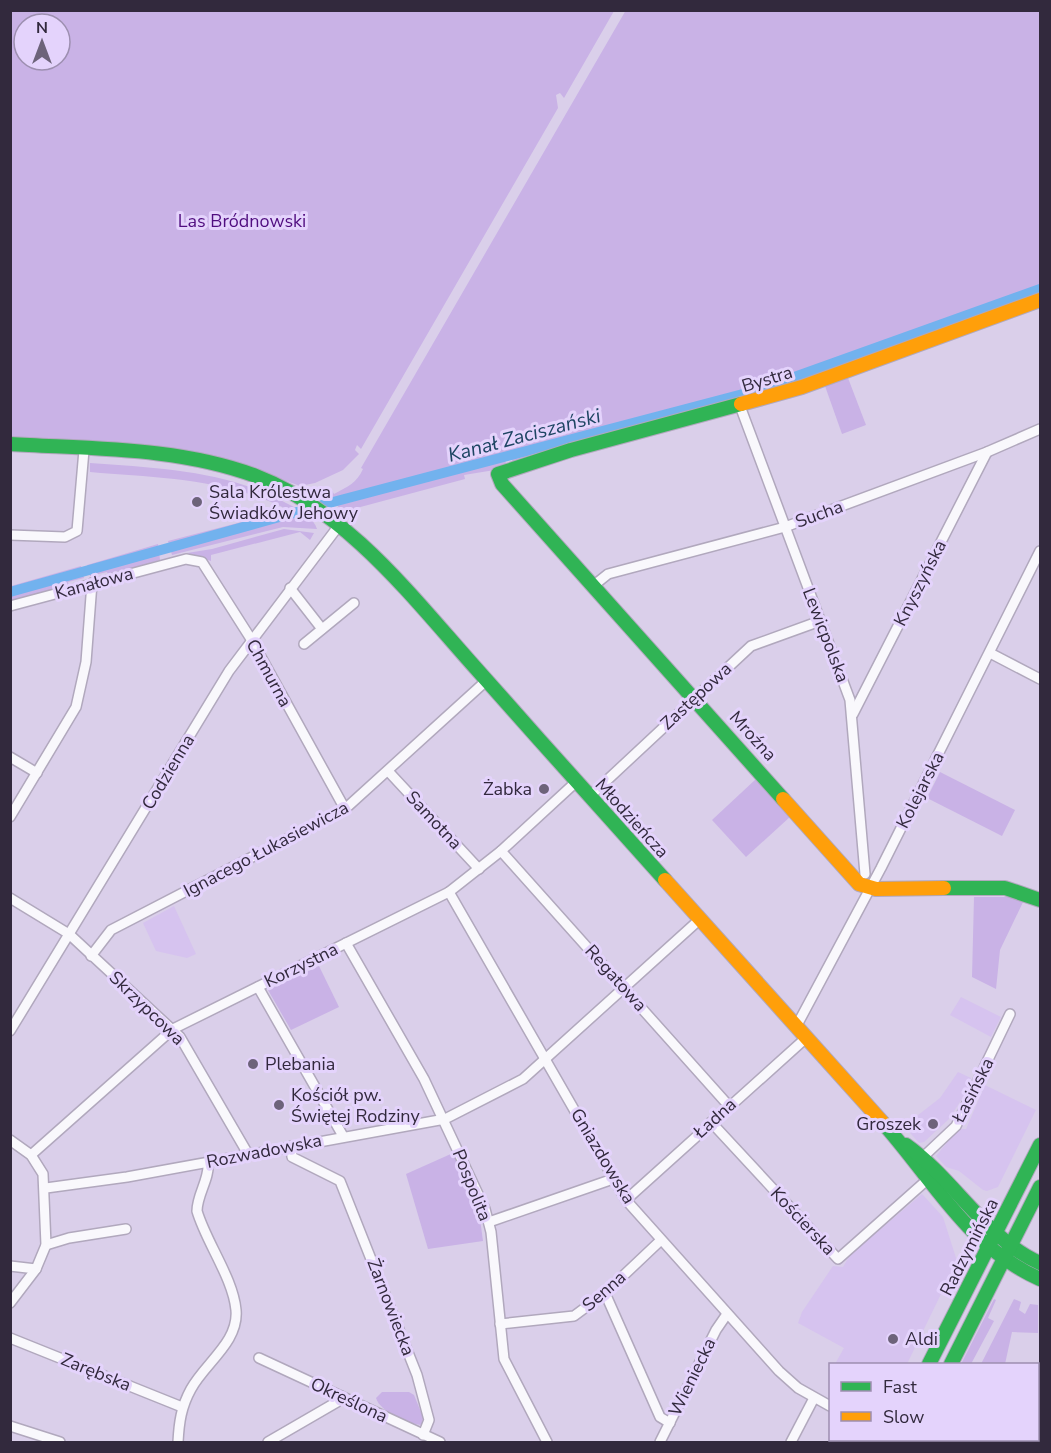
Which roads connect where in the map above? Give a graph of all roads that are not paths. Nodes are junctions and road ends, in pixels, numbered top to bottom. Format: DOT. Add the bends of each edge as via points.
graph roads {
  1 [pos="1041,300"];
  2 [pos="740,406"];
  3 [pos="1041,429"];
  4 [pos="10,444"];
  5 [pos="84,450"];
  6 [pos="987,452"];
  7 [pos="498,474"];
  8 [pos="334,519"];
  9 [pos="785,527"];
  10 [pos="10,535"];
  11 [pos="1041,551"];
  12 [pos="178,561"];
  13 [pos="92,583"];
  14 [pos="593,586"];
  15 [pos="290,588"];
  16 [pos="354,603"];
  17 [pos="10,606"];
  18 [pos="820,621"];
  19 [pos="322,629"];
  20 [pos="251,639"];
  21 [pos="304,645"];
  22 [pos="990,653"];
  23 [pos="1041,679"];
  24 [pos="486,681"];
  25 [pos="694,698"];
  26 [pos="853,715"];
  27 [pos="10,757"];
  28 [pos="388,771"];
  29 [pos="37,773"];
  30 [pos="576,782"];
  31 [pos="589,797"];
  32 [pos="345,809"];
  33 [pos="10,817"];
  34 [pos="501,851"];
  35 [pos="479,869"];
  36 [pos="865,874"];
  37 [pos="869,888"];
  38 [pos="449,892"];
  39 [pos="10,898"];
  40 [pos="1041,900"];
  41 [pos="699,920"];
  42 [pos="69,934"];
  43 [pos="346,944"];
  44 [pos="91,956"];
  45 [pos="258,987"];
  46 [pos="624,987"];
  47 [pos="1010,1014"];
  48 [pos="796,1027"];
  49 [pos="173,1029"];
  50 [pos="10,1031"];
  51 [pos="806,1038"];
  52 [pos="546,1056"];
  53 [pos="729,1106"];
  54 [pos="445,1119"];
  55 [pos="711,1122"];
  56 [pos="343,1136"];
  57 [pos="896,1138"];
  58 [pos="10,1140"];
  59 [pos="1041,1145"];
  60 [pos="291,1146"];
  61 [pos="248,1154"];
  62 [pos="32,1155"];
  63 [pos="923,1157"];
  64 [pos="208,1162"];
  65 [pos="613,1179"];
  66 [pos="927,1180"];
  67 [pos="1041,1187"];
  68 [pos="46,1188"];
  69 [pos="626,1200"];
  70 [pos="489,1222"];
  71 [pos="126,1229"];
  72 [pos="996,1233"];
  73 [pos="661,1240"];
  74 [pos="46,1245"];
  75 [pos="1010,1245"];
  76 [pos="988,1248"];
  77 [pos="1002,1260"];
  78 [pos="1041,1263"];
  79 [pos="10,1266"];
  80 [pos="36,1269"];
  81 [pos="1041,1280"];
  82 [pos="604,1293"];
  83 [pos="10,1303"];
  84 [pos="727,1314"];
  85 [pos="500,1324"];
  86 [pos="10,1338"];
  87 [pos="259,1358"];
  88 [pos="930,1363"];
  89 [pos="952,1363"];
  90 [pos="341,1396"];
  91 [pos="814,1398"];
  92 [pos="829,1405"];
  93 [pos="182,1407"];
  94 [pos="670,1423"];
  95 [pos="10,1426"];
  96 [pos="423,1435"];
  97 [pos="60,1443"];
  98 [pos="178,1443"];
  99 [pos="268,1443"];
  100 [pos="440,1443"];
  101 [pos="547,1443"];
  102 [pos="660,1443"];
  103 [pos="791,1443"];
  1 -- 2 [label="main road, Bystra"];
  2 -- 7 [label="main road, Bystra" via="571,450"];
  2 -- 9 [label="street, Lewicpolska"];
  3 -- 6 [label="street, Sucha"];
  4 -- 5 [label="main road, Młodzieńcza"];
  5 -- 8 [label="main road, Młodzieńcza" via="214,463 278,484"];
  5 -- 10 [label="street" via="77,531 65,537"];
  6 -- 9 [label="street, Sucha"];
  6 -- 26 [label="street, Knyszyńska"];
  7 -- 14 [label="main road, Mroźna" via="502,484"];
  8 -- 15 [label="street, Codzienna"];
  8 -- 24 [label="main road, Młodzieńcza"];
  9 -- 14 [label="street, Sucha" via="608,574"];
  9 -- 18 [label="street, Lewicpolska"];
  11 -- 22 [label="street, Kolejarska"];
  12 -- 13 [label="street, Kanałowa"];
  12 -- 20 [label="street, Chmurna" via="197,559 206,565"];
  13 -- 17 [label="street, Kanałowa"];
  13 -- 29 [label="street" via="81,690 68,722"];
  14 -- 25 [label="main road, Mroźna"];
  15 -- 19 [label="street"];
  15 -- 20 [label="street, Codzienna"];
  16 -- 19 [label="street"];
  18 -- 25 [label="street, Zastępowa" via="751,646"];
  18 -- 26 [label="street, Lewicpolska"];
  19 -- 21 [label="street"];
  20 -- 32 [label="street, Chmurna"];
  20 -- 42 [label="street, Codzienna"];
  22 -- 23 [label="street"];
  22 -- 37 [label="street, Kolejarska"];
  24 -- 28 [label="street, Ignacego Łukasiewicza"];
  24 -- 30 [label="main road, Młodzieńcza"];
  25 -- 31 [label="street, Zastępowa"];
  25 -- 37 [label="main road, Mroźna" via="859,884"];
  26 -- 36 [label="street, Lewicpolska"];
  27 -- 29 [label="street"];
  28 -- 32 [label="street, Ignacego Łukasiewicza"];
  28 -- 35 [label="street, Samotna"];
  29 -- 33 [label="street"];
  30 -- 31 [label="main road, Młodzieńcza"];
  30 -- 34 [label="street, Korzystna"];
  31 -- 41 [label="main road, Młodzieńcza"];
  32 -- 44 [label="street, Ignacego Łukasiewicza" via="111,930"];
  34 -- 35 [label="street, Korzystna"];
  34 -- 46 [label="street, Regatowa"];
  35 -- 38 [label="street, Korzystna"];
  37 -- 40 [label="main road" via="1005,888"];
  37 -- 48 [label="street, Kolejarska"];
  38 -- 43 [label="street, Korzystna"];
  38 -- 52 [label="street, Gniazdowska"];
  39 -- 42 [label="street, Skrzypcowa"];
  41 -- 46 [label="street, Rozwadowska"];
  41 -- 48 [label="main road, Młodzieńcza"];
  42 -- 44 [label="street, Skrzypcowa"];
  42 -- 50 [label="street, Codzienna"];
  43 -- 45 [label="street, Korzystna"];
  43 -- 54 [label="street, Pospolita"];
  44 -- 49 [label="street, Skrzypcowa"];
  45 -- 49 [label="street, Korzystna"];
  45 -- 56 [label="street"];
  46 -- 52 [label="street, Rozwadowska"];
  46 -- 53 [label="street, Regatowa"];
  47 -- 63 [label="street, Łasińska" via="956,1126"];
  48 -- 51 [label="main road, Młodzieńcza"];
  49 -- 61 [label="street, Skrzypcowa"];
  49 -- 62 [label="street, Korzystna"];
  51 -- 53 [label="street, Ładna"];
  51 -- 57 [label="main road, Młodzieńcza"];
  52 -- 54 [label="street, Rozwadowska" via="522,1079"];
  52 -- 65 [label="street, Gniazdowska"];
  53 -- 55 [label="street, Ładna"];
  54 -- 56 [label="street, Rozwadowska"];
  54 -- 70 [label="street, Pospolita"];
  55 -- 66 [label="street, Kościerska" via="838,1259"];
  55 -- 69 [label="street, Ładna"];
  56 -- 60 [label="street, Rozwadowska"];
  57 -- 63 [label="main road, Młodzieńcza"];
  57 -- 66 [label="main road, Młodzieńcza"];
  58 -- 62 [label="street"];
  59 -- 72 [label="main road, Radzymińska"];
  60 -- 61 [label="street, Rozwadowska"];
  60 -- 96 [label="street, Żarnowiecka" via="292,1157 340,1181 417,1375 429,1420"];
  61 -- 64 [label="street, Rozwadowska"];
  62 -- 68 [label="street"];
  63 -- 72 [label="main road, Młodzieńcza"];
  64 -- 68 [label="street, Rozwadowska"];
  64 -- 93 [label="street" via="197,1211 234,1300 236,1319 234,1331 192,1386"];
  65 -- 69 [label="street, Gniazdowska"];
  65 -- 70 [label="street"];
  66 -- 76 [label="main road, Młodzieńcza"];
  67 -- 75 [label="main road, Radzymińska"];
  68 -- 74 [label="street"];
  69 -- 73 [label="street, Gniazdowska"];
  70 -- 85 [label="street, Pospolita"];
  71 -- 74 [label="street"];
  72 -- 75 [label="main road, Młodzieńcza"];
  72 -- 76 [label="main road, Radzymińska"];
  73 -- 82 [label="street, Senna"];
  73 -- 84 [label="street, Gniazdowska"];
  74 -- 80 [label="street"];
  75 -- 77 [label="main road, Radzymińska"];
  75 -- 78 [label="main road, Młodzieńcza"];
  76 -- 77 [label="main road, Młodzieńcza"];
  76 -- 88 [label="main road, Radzymińska"];
  77 -- 81 [label="main road, Młodzieńcza"];
  77 -- 89 [label="main road, Radzymińska"];
  79 -- 80 [label="street"];
  80 -- 83 [label="street"];
  82 -- 85 [label="street, Senna" via="574,1316"];
  82 -- 94 [label="street" via="660,1417"];
  84 -- 91 [label="street, Gniazdowska" via="779,1371"];
  84 -- 94 [label="street, Wieniecka"];
  85 -- 101 [label="street, Pospolita" via="506,1365"];
  86 -- 93 [label="street, Zarębska"];
  87 -- 90 [label="street, Określona"];
  90 -- 96 [label="street, Określona"];
  90 -- 99 [label="street"];
  91 -- 92 [label="street, Gniazdowska"];
  91 -- 103 [label="street"];
  93 -- 98 [label="street"];
  94 -- 102 [label="street, Wieniecka"];
  95 -- 97 [label="street"];
  96 -- 100 [label="street, Określona"];
}
